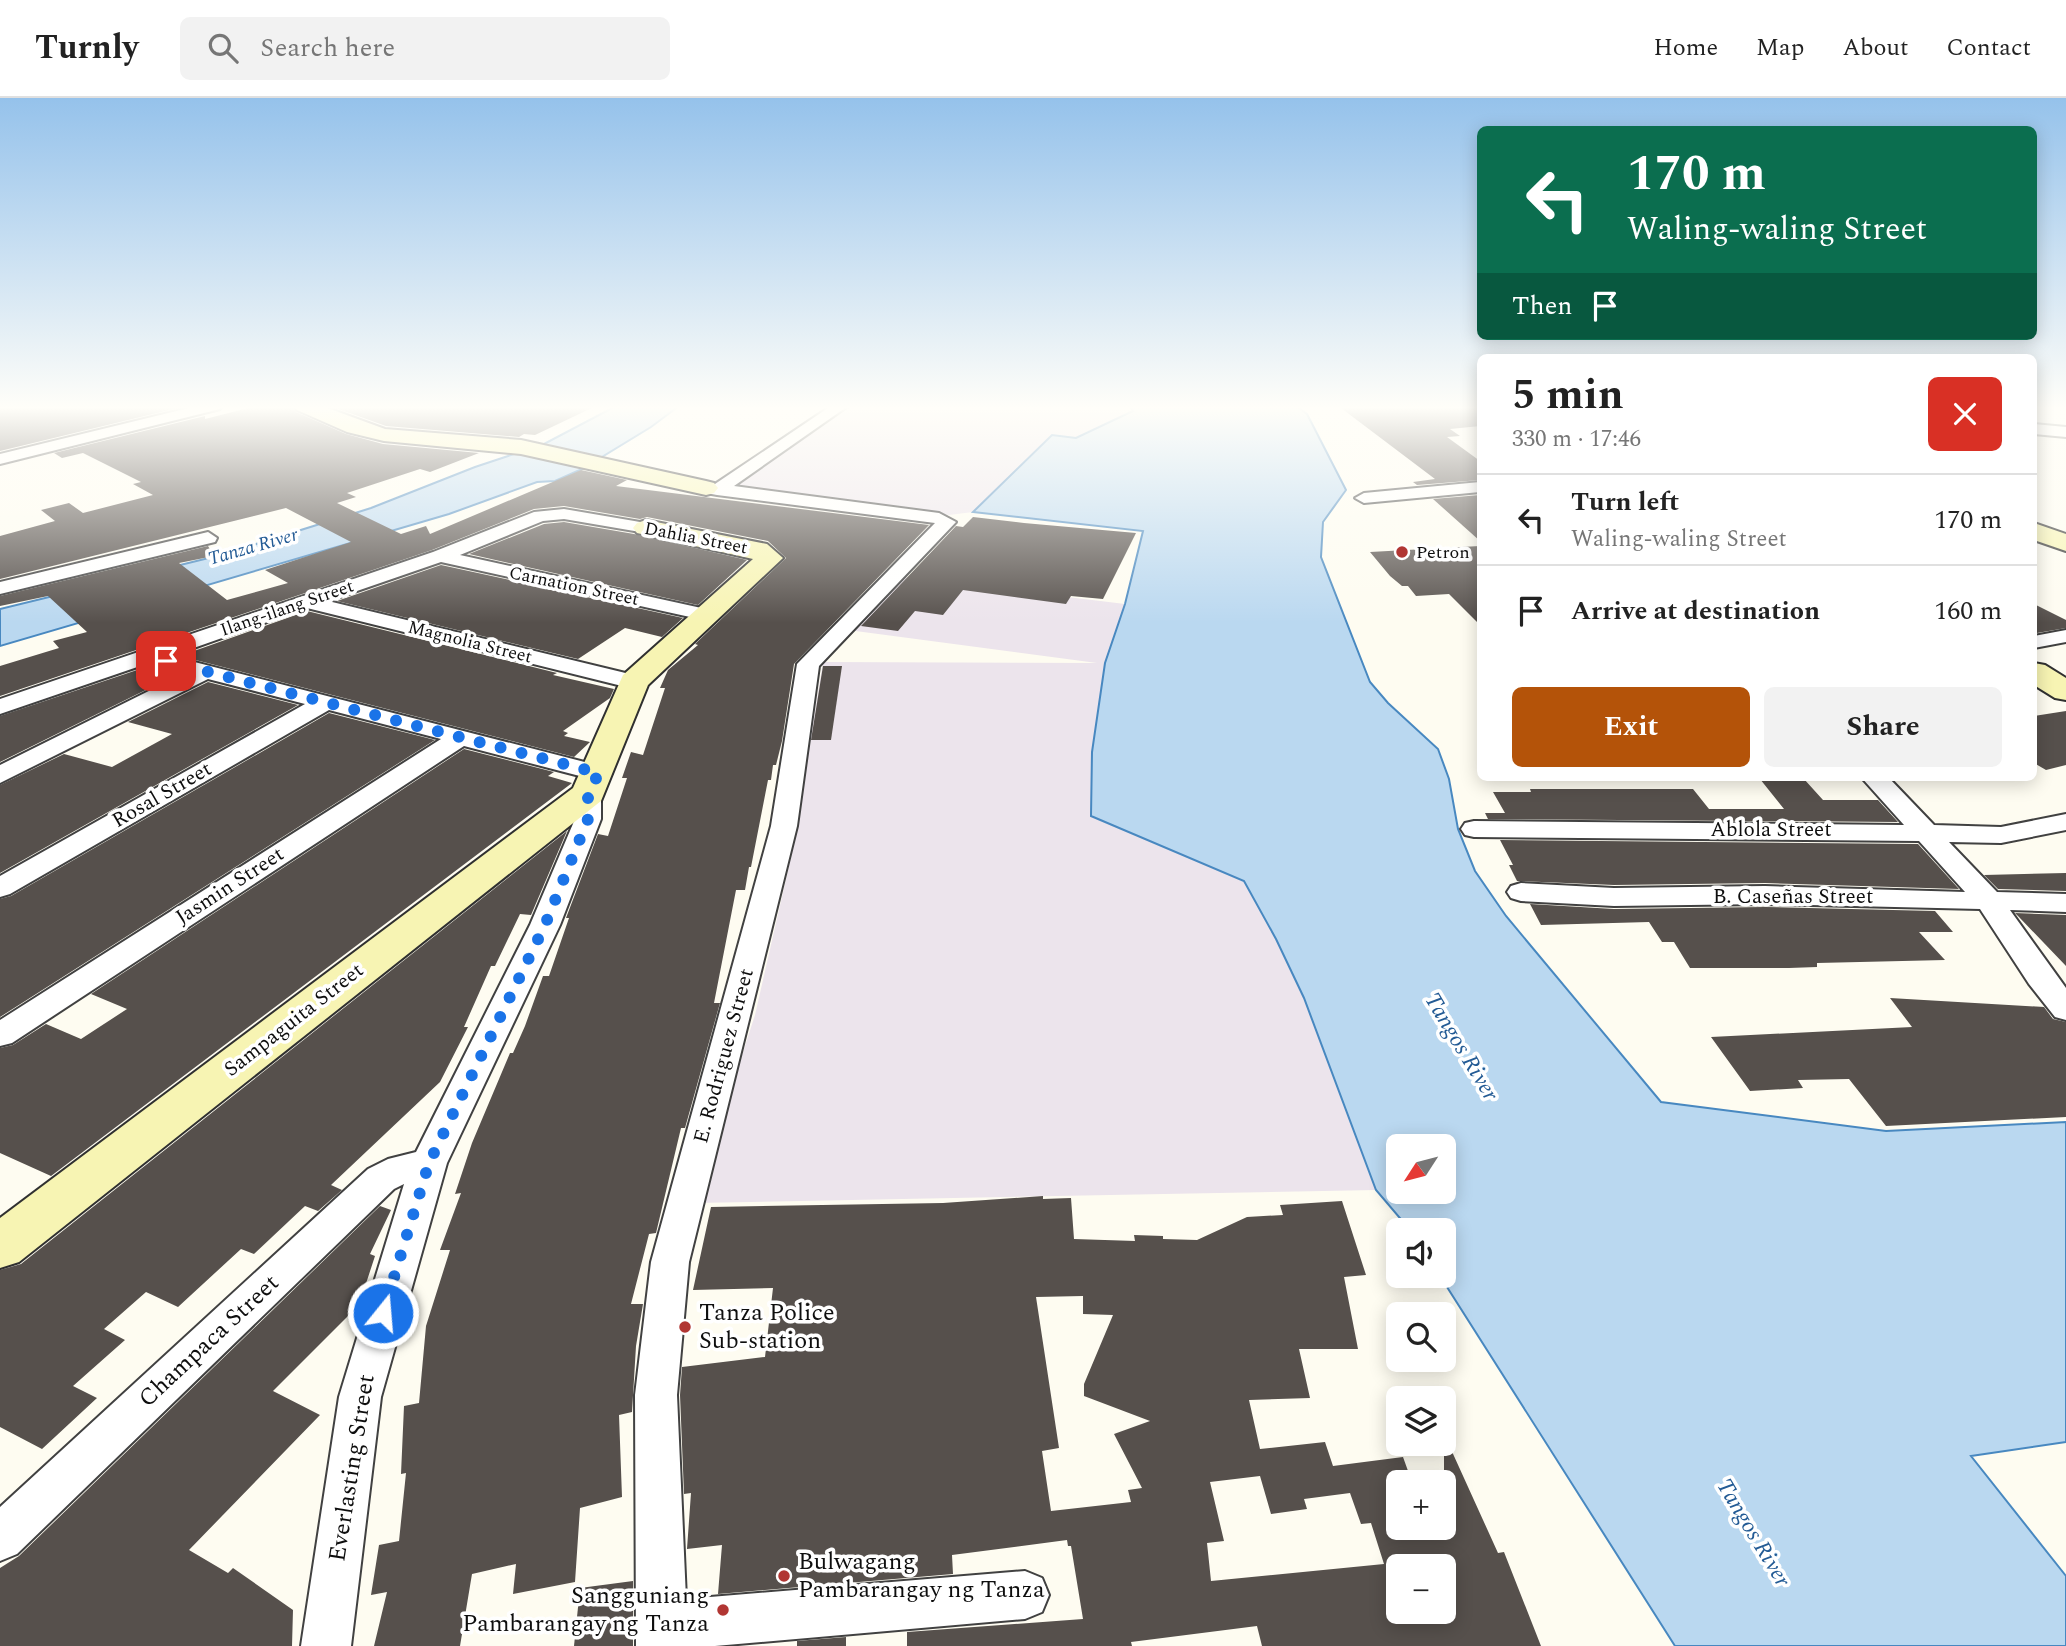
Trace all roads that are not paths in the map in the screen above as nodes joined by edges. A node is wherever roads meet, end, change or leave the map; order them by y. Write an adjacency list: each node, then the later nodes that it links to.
1 (663, 478): 4 (street)
2 (729, 478): 4 (street)
3 (1477, 487): 5 (street)
4 (712, 489): 7 (street); 42 (street, E. Rodriguez Street)
5 (1364, 498)
6 (532, 518): 7 (street, Dahlia Street); 11 (street, Ilang-ilang Street)
7 (646, 528): 12 (street, Dahlia Street)
8 (2037, 532): 10 (street)
9 (208, 538): 13 (street)
10 (2066, 542)
11 (440, 556): 14 (street, Ilang-ilang Street); 15 (street, Carnation Street)
12 (769, 562): 15 (street, Everlasting Street)
13 (0, 588)
14 (306, 602): 18 (street, Ilang-ilang Street); 21 (street, Magnolia Street)
15 (708, 615): 21 (street, Everlasting Street)
16 (2066, 636): 17 (street)
17 (2037, 641)
18 (147, 656): 19 (street); 24 (street, Ilang-ilang Street)
19 (204, 672): 23 (street); 26 (street)
20 (2037, 674): 22 (street)
21 (634, 682): 28 (street, Everlasting Street)
22 (2066, 691)
23 (324, 702): 25 (street); 32 (street, Rosal Street)
24 (0, 706)
25 (460, 737): 28 (street); 37 (street, Jasmin Street)
26 (0, 775)
27 (1878, 781): 31 (street)
28 (594, 783): 38 (street, Everlasting Street); 39 (street, Sampaguita Street)
29 (2066, 822): 31 (street, Ablola Street)
30 (1474, 829): 31 (street, Ablola Street)
31 (1924, 833): 34 (street)
32 (0, 888)
33 (1521, 892): 34 (street, B. Caseñas Street)
34 (1988, 900): 35 (street, B. Caseñas Street); 36 (street)
35 (2066, 903)
36 (2066, 1009)
37 (0, 1035)
38 (429, 1163): 40 (street, Champaca Street); 43 (street, Everlasting Street)
39 (0, 1247)
40 (0, 1538)
41 (1025, 1595): 42 (street)
42 (662, 1636)
43 (326, 1646)

